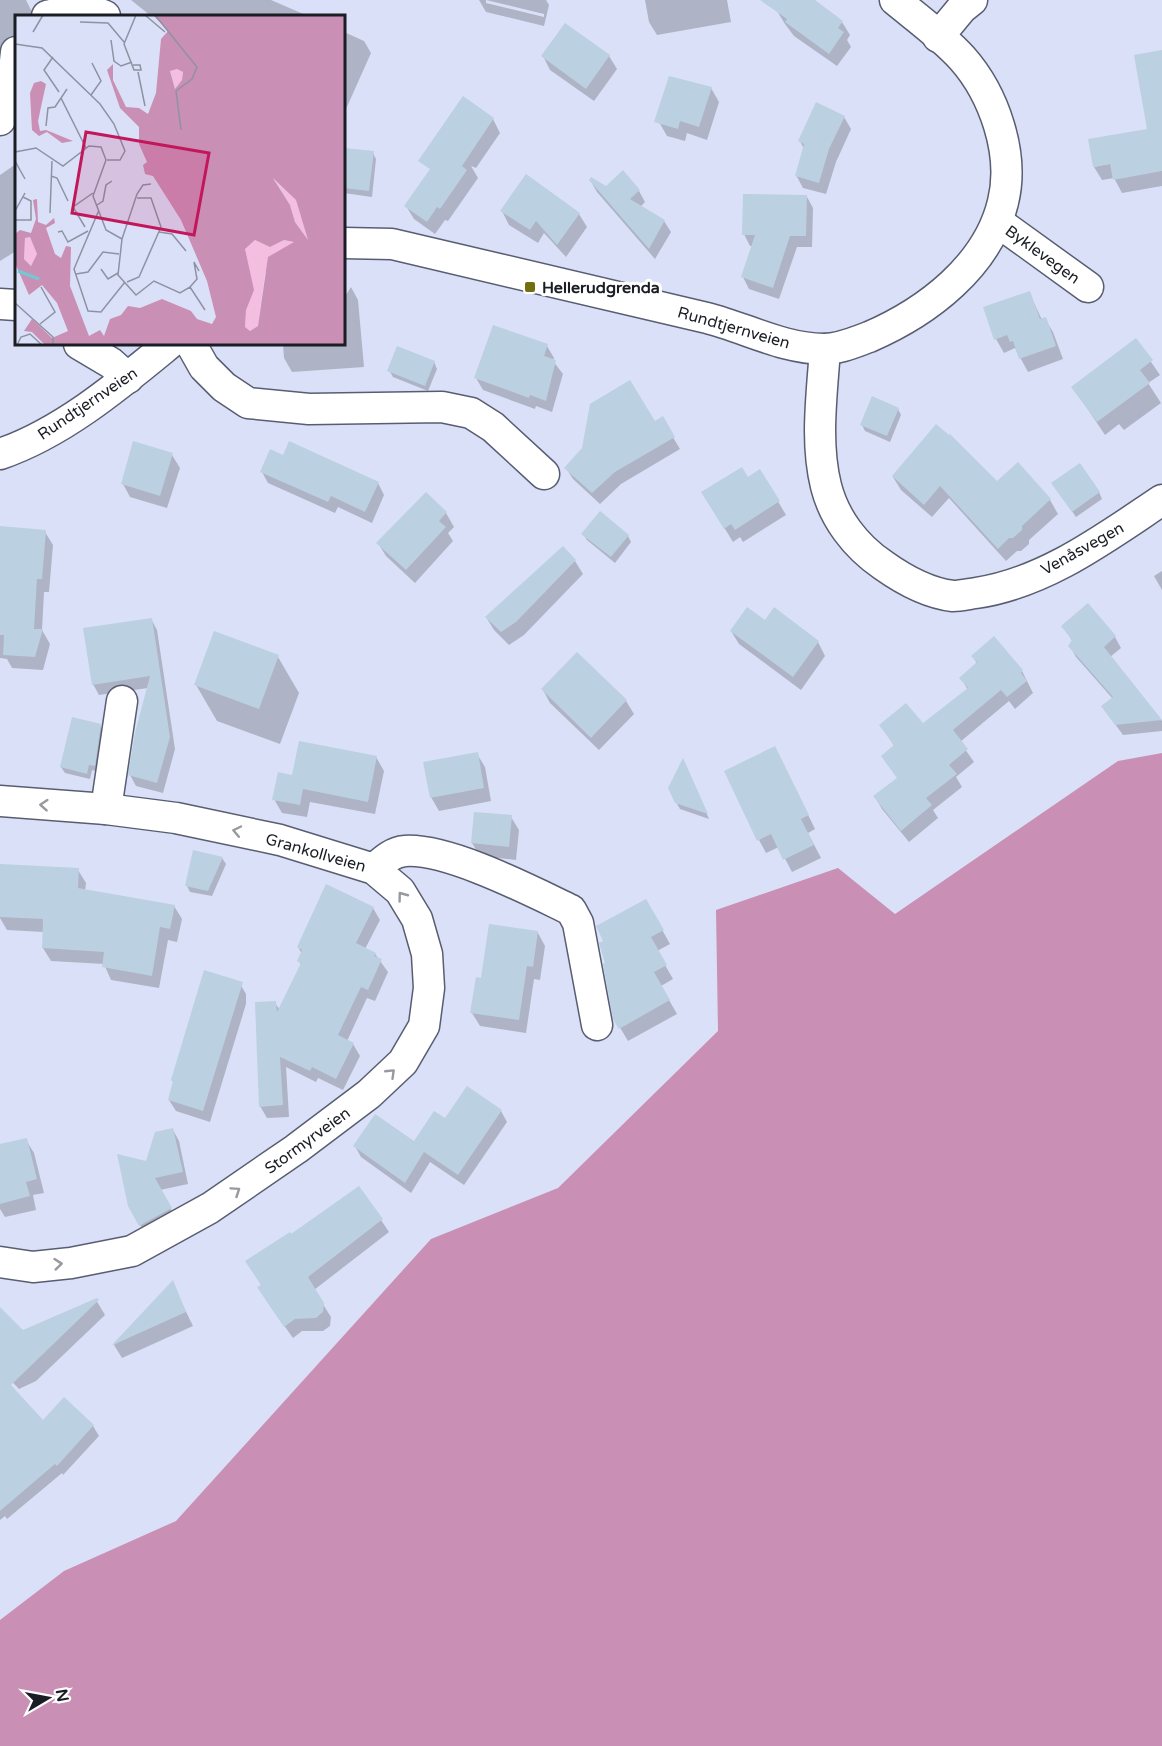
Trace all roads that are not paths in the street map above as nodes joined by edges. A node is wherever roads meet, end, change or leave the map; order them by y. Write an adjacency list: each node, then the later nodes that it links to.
1 (895, 0): 5 (street, Rundtjernveien)
2 (972, 0): 5 (street)
3 (51, 15): 4 (street)
4 (102, 15)
5 (938, 37): 8 (street, Rundtjernveien)
6 (15, 61): 7 (street)
7 (0, 120)
8 (998, 222): 10 (street, Byklevegen); 16 (street, Rundtjernveien)
9 (345, 243): 16 (street, Rundtjernveien)
10 (1088, 287)
11 (0, 304): 12 (street)
12 (15, 305)
13 (81, 345): 17 (street)
14 (168, 345): 17 (street, Rundtjernveien)
15 (192, 345): 19 (street)
16 (825, 349): 20 (street, Venåsvegen)
17 (128, 378): 18 (street, Rundtjernveien)
18 (0, 454)
19 (544, 474)
20 (1162, 500)
21 (122, 701): 23 (street)
22 (0, 801): 23 (street, Grankollveien, one-way to 22)
23 (106, 809): 24 (street, Grankollveien, one-way to 23)
24 (374, 869): 25 (street, Grankollveien); 26 (street, Stormyrveien, one-way to 24)
25 (597, 1025)
26 (0, 1262)

